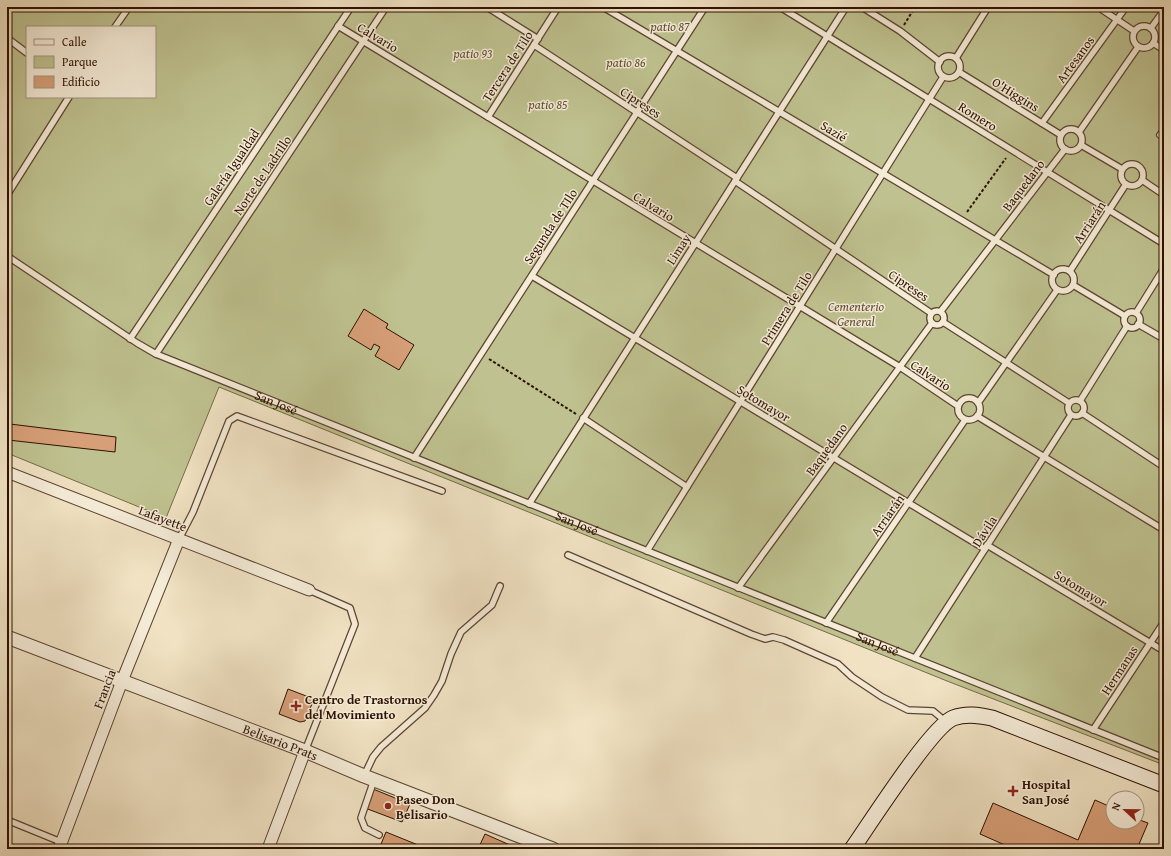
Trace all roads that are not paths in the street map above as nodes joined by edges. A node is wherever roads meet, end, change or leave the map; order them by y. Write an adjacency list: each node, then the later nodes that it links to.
1 (128, 7): 16 (lane)
2 (351, 7): 17 (lane, Galería Igualdad)
3 (386, 7): 23 (lane, Norte de Ladrillo)
4 (487, 7): 22 (lane)
5 (558, 7): 22 (lane, Tercera de Tilo)
6 (603, 7): 28 (lane, Sazié)
7 (705, 7): 28 (lane, Segunda de TIlo)
8 (780, 7): 20 (lane, Romero)
9 (846, 7): 20 (lane, Limay)
10 (862, 7): 31 (lane)
11 (988, 7): 30 (lane)
12 (1098, 7): 15 (lane)
13 (1126, 7): 15 (lane, Artesanos)
14 (1164, 10): 18 (lane)
15 (1117, 19): 19 (lane); 39 (lane, Artesanos)
16 (116, 26)
17 (338, 26): 23 (lane, Calvario); 76 (lane, Galería Igualdad)
18 (1151, 28): 19 (lane); 24 (lane)
19 (1134, 31): 26 (lane)
20 (828, 36): 35 (lane, Romero); 36 (lane, Limay)
21 (7, 38): 29 (lane)
22 (538, 39): 25 (lane, Tercera de Tilo)
23 (363, 41): 38 (lane, Calvario); 77 (lane, Norte de Ladrillo)
24 (1153, 43): 26 (lane); 27 (lane)
25 (534, 45): 37 (lane, Cipreses); 38 (lane, Tercera de Tilo)
26 (1138, 47): 40 (lane)
27 (1164, 50)
28 (677, 51): 36 (lane, Sazié); 37 (lane, Segunda de TIlo)
29 (26, 52)
30 (956, 58): 31 (lane); 32 (lane)
31 (940, 62): 33 (lane)
32 (959, 72): 33 (lane); 39 (lane, O'Higgins)
33 (943, 77): 35 (lane, Primera de Tilo)
34 (68, 98): 51 (lane)
35 (929, 99): 45 (lane, Primera de Tilo); 46 (lane, Romero)
36 (779, 111): 45 (lane, Sazié); 47 (lane, Limay)
37 (637, 113): 47 (lane, Cipreses); 49 (lane, Segunda de TIlo)
38 (488, 117): 49 (lane, Calvario)
39 (1042, 123): 41 (lane, O'Higgins)
40 (1079, 132): 41 (lane); 42 (lane)
41 (1061, 135): 43 (lane)
42 (1081, 145): 43 (lane); 44 (lane)
43 (1065, 149): 46 (lane, Baquedano)
44 (1122, 169): 48 (lane); 50 (lane)
45 (883, 173): 54 (lane, Sazié); 57 (lane, Primera de Tilo)
46 (1047, 173): 53 (lane, Romero); 54 (lane, Baquedano)
47 (736, 180): 55 (lane, Limay); 57 (lane, Cipreses)
48 (1142, 180): 50 (lane); 52 (lane)
49 (593, 181): 55 (lane, Calvario); 62 (lane, Segunda de TIlo)
50 (1126, 184): 53 (lane, Arriarán)
51 (7, 195)
52 (1164, 195)
53 (1109, 210): 56 (lane, Romero); 60 (lane, Arriarán)
54 (995, 241): 61 (lane, Sazié); 66 (lane, Baquedano)
55 (695, 243): 65 (lane, Calvario); 74 (lane, Limay)
56 (1164, 244)
57 (836, 249): 65 (lane, Primera de Tilo); 67 (lane, Cipreses)
58 (7, 256): 76 (lane, San José)
59 (1164, 268): 68 (lane)
60 (1070, 271): 61 (lane); 63 (lane)
61 (1054, 275): 64 (lane)
62 (532, 276): 74 (lane, Sotomayor); 91 (lane, Segunda de TIlo)
63 (1074, 285): 64 (lane); 69 (lane)
64 (1057, 290): 78 (lane)
65 (800, 307): 79 (lane, Calvario); 81 (lane, Primera de Tilo)
66 (941, 311): 67 (lane); 70 (lane)
67 (931, 313): 71 (lane)
68 (1136, 313): 69 (lane); 72 (lane)
69 (1125, 316): 73 (lane)
70 (943, 322): 71 (lane); 78 (lane)
71 (932, 323): 79 (lane, Baquedano)
72 (1138, 324): 73 (lane); 75 (lane)
73 (1127, 326): 80 (lane)
74 (634, 338): 81 (lane, Sotomayor); 88 (lane, Limay)
75 (1164, 338)
76 (130, 339): 77 (lane, San José)
77 (156, 354): 91 (lane, San José)
78 (1006, 363): 82 (lane); 83 (lane)
79 (900, 367): 84 (lane, Calvario); 92 (lane, Baquedano)
80 (1080, 401): 83 (lane); 85 (lane)
81 (741, 402): 92 (lane, Sotomayor); 95 (lane, Primera de Tilo)
82 (978, 403): 84 (lane); 87 (lane)
83 (1069, 403): 86 (lane)
84 (958, 406): 89 (lane)
85 (1082, 412): 86 (lane); 93 (lane)
86 (1072, 415): 90 (lane, Dávila)
87 (977, 416): 89 (lane); 90 (lane)
88 (583, 418): 95 (lane); 98 (lane, Limay)
89 (965, 420): 97 (lane, Arriarán)
90 (1044, 457): 99 (lane); 101 (lane, Dávila)
91 (414, 458): 98 (lane, San José)
92 (834, 458): 97 (lane, Sotomayor); 105 (lane, Baquedano)
93 (1164, 467)
94 (7, 472): 100 (street, Lafayette)
95 (687, 487): 102 (lane, Primera de Tilo)
96 (442, 490): 100 (lane)
97 (909, 503): 101 (lane, Sotomayor); 108 (lane, Arriarán)
98 (529, 504): 102 (lane, San José)
99 (1164, 530)
100 (179, 539): 106 (street, Lafayette); 113 (street, Francia)
101 (986, 547): 110 (lane, Sotomayor); 112 (lane, Dávila)
102 (648, 551): 105 (lane, San José)
103 (568, 555): 114 (lane)
104 (500, 586): 118 (lane)
105 (738, 588): 108 (lane, San José)
106 (308, 590): 116 (lane)
107 (1164, 622): 110 (lane, Hermanas)
108 (826, 623): 112 (lane, San José)
109 (7, 637): 113 (street, Belisario Prats)
110 (1150, 643): 111 (lane, Sotomayor); 115 (lane, Hermanas)
111 (1164, 651)
112 (915, 658): 115 (lane, San José)
113 (122, 681): 116 (street, Belisario Prats); 122 (street, Francia)
114 (946, 722): 119 (main road); 125 (main road)
115 (1093, 730): 117 (lane, San José)
116 (305, 751): 118 (street, Belisario Prats); 123 (street)
117 (1164, 758)
118 (369, 778): 121 (lane); 124 (street, Belisario Prats)
119 (1164, 784)
120 (7, 820): 122 (lane)
121 (379, 835)
122 (60, 846)
123 (268, 849)
124 (553, 849)
125 (852, 849)

